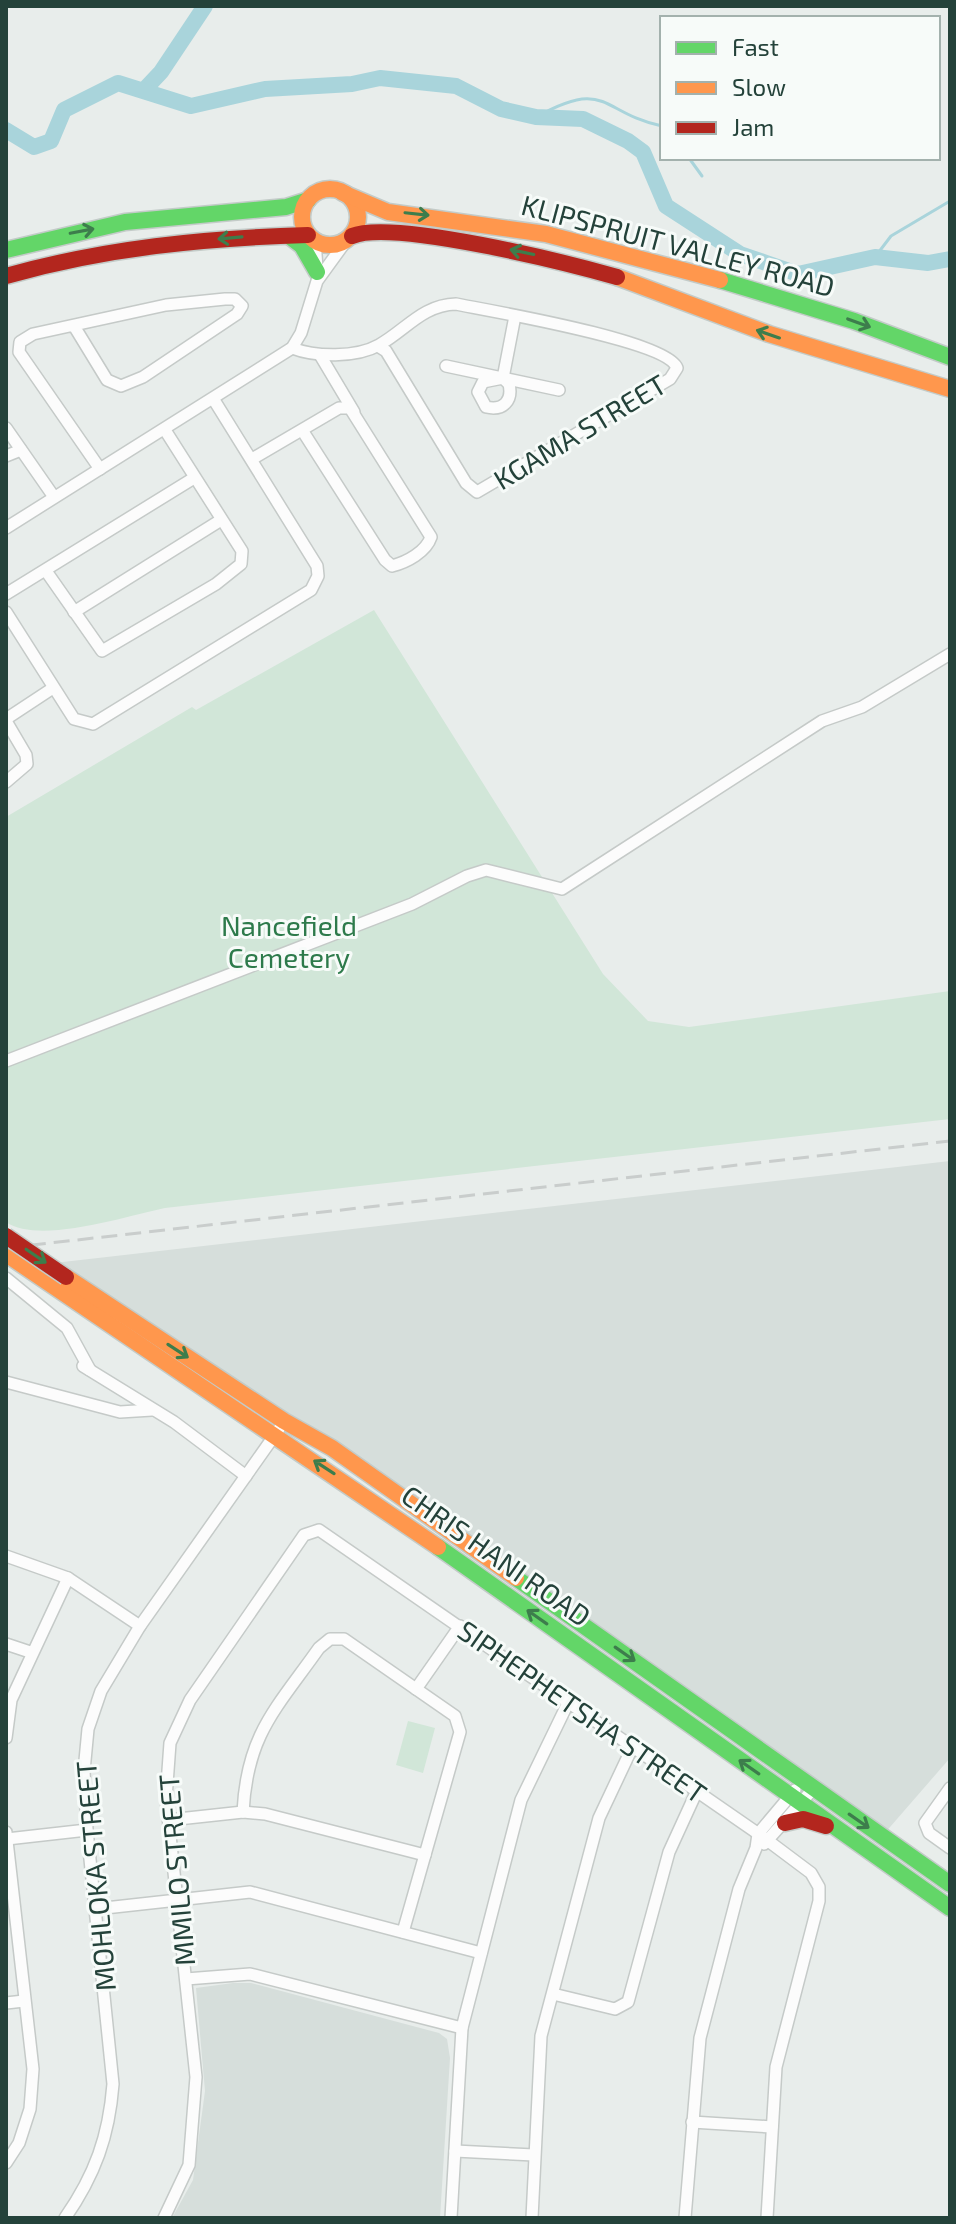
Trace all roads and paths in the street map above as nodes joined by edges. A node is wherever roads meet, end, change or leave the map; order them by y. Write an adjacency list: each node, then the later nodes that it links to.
1 (343, 193): 2 (main road); 5 (main road); 14 (main road, KLIPSPRUIT VALLEY ROAD, one-way to 14)
2 (308, 200): 4 (main road); 6 (main road, one-way to 2)
3 (289, 236): 4 (main road); 7 (main road, one-way to 7); 8 (main road)
4 (312, 238): 5 (main road); 8 (street)
5 (349, 238): 8 (street); 17 (main road, KLIPSPRUIT VALLEY ROAD, one-way to 5)
6 (6, 250)
7 (6, 276)
8 (317, 276): 12 (street)
9 (515, 316): 11 (street, KGAMA STREET); 11 (street, KGAMA STREET); 16 (street)
10 (74, 326): 10 (street); 27 (street)
11 (378, 346): 13 (street, KGAMA STREET)
12 (292, 348): 13 (street, KGAMA STREET); 19 (street)
13 (320, 355): 20 (street)
14 (950, 357)
15 (446, 366): 16 (street)
16 (503, 378): 18 (street)
17 (950, 389)
18 (559, 390)
19 (214, 400): 22 (street); 26 (street)
20 (354, 412): 23 (street); 23 (street)
21 (6, 428): 24 (street)
22 (165, 430): 27 (street); 28 (street)
23 (302, 430): 26 (street)
24 (21, 450): 25 (street); 29 (street)
25 (6, 456)
26 (252, 459): 37 (street)
27 (100, 469): 29 (street)
28 (194, 478): 30 (street); 32 (street)
29 (54, 497): 31 (street)
30 (221, 520): 35 (street); 35 (street)
31 (6, 528)
32 (46, 571): 33 (street); 35 (street)
33 (6, 594)
34 (6, 612): 37 (street)
35 (74, 612)
36 (950, 654): 40 (street)
37 (53, 688): 38 (street)
38 (6, 720): 39 (street)
39 (6, 782)
40 (6, 1061)
41 (6, 1236): 44 (main road, CHRIS HANI ROAD, one-way to 44, bridge)
42 (6, 1254): 44 (main road, CHRIS HANI ROAD)
43 (6, 1278): 46 (street)
44 (62, 1283): 47 (main road, CHRIS HANI ROAD, one-way to 47); 48 (main road, CHRIS HANI ROAD)
45 (6, 1382): 46 (street)
46 (152, 1410): 49 (street)
47 (284, 1421): 48 (street, MOHLOKA STREET); 61 (main road, CHRIS HANI ROAD, one-way to 61)
48 (275, 1436): 49 (street, MOHLOKA STREET); 64 (main road, CHRIS HANI ROAD, one-way to 48)
49 (246, 1476): 53 (street, MOHLOKA STREET)
50 (329, 1534): 54 (street, SIPHEPHETSHA STREET); 66 (street, MMILO STREET)
51 (6, 1556): 52 (street)
52 (68, 1578): 53 (street); 56 (street)
53 (140, 1626): 68 (street, MOHLOKA STREET)
54 (460, 1626): 57 (street); 58 (street, SIPHEPHETSHA STREET)
55 (6, 1644): 56 (street)
56 (30, 1652): 59 (street)
57 (416, 1689): 65 (street); 74 (street)
58 (568, 1703): 60 (street, SIPHEPHETSHA STREET); 80 (street)
59 (6, 1738)
60 (632, 1748): 63 (street, SIPHEPHETSHA STREET); 82 (street)
61 (807, 1785): 64 (street); 75 (main road, CHRIS HANI ROAD, one-way to 75)
62 (950, 1788): 73 (street)
63 (696, 1793): 71 (street, SIPHEPHETSHA STREET); 82 (street)
64 (797, 1800): 67 (street); 69 (main road, CHRIS HANI ROAD); 71 (street)
65 (243, 1812): 66 (street); 74 (street)
66 (169, 1820): 76 (street, MMILO STREET)
67 (785, 1823): 69 (main road); 71 (street)
68 (87, 1830): 72 (street); 78 (street, MOHLOKA STREET)
69 (839, 1830): 77 (main road, CHRIS HANI ROAD)
70 (6, 1832): 72 (street)
71 (763, 1838): 86 (street); 87 (street, SIPHEPHETSHA STREET)
72 (7, 1839): 83 (street)
73 (950, 1848)
74 (425, 1855): 79 (street)
75 (950, 1884)
76 (177, 1899): 78 (street); 79 (street); 81 (street, MMILO STREET)
77 (950, 1908)
78 (96, 1909): 91 (street, MOHLOKA STREET)
79 (403, 1932): 80 (street)
80 (481, 1953): 85 (street)
81 (186, 1979): 85 (street); 92 (street, MMILO STREET)
82 (553, 1994): 89 (street)
83 (24, 2001): 84 (street); 90 (street)
84 (6, 2003)
85 (462, 2028): 88 (street)
86 (692, 2122): 87 (street); 95 (street)
87 (772, 2127): 96 (street)
88 (455, 2151): 89 (street); 93 (street)
89 (534, 2155): 94 (street)
90 (6, 2163)
91 (65, 2218)
92 (164, 2218)
93 (451, 2218)
94 (532, 2218)
95 (685, 2218)
96 (767, 2218)

